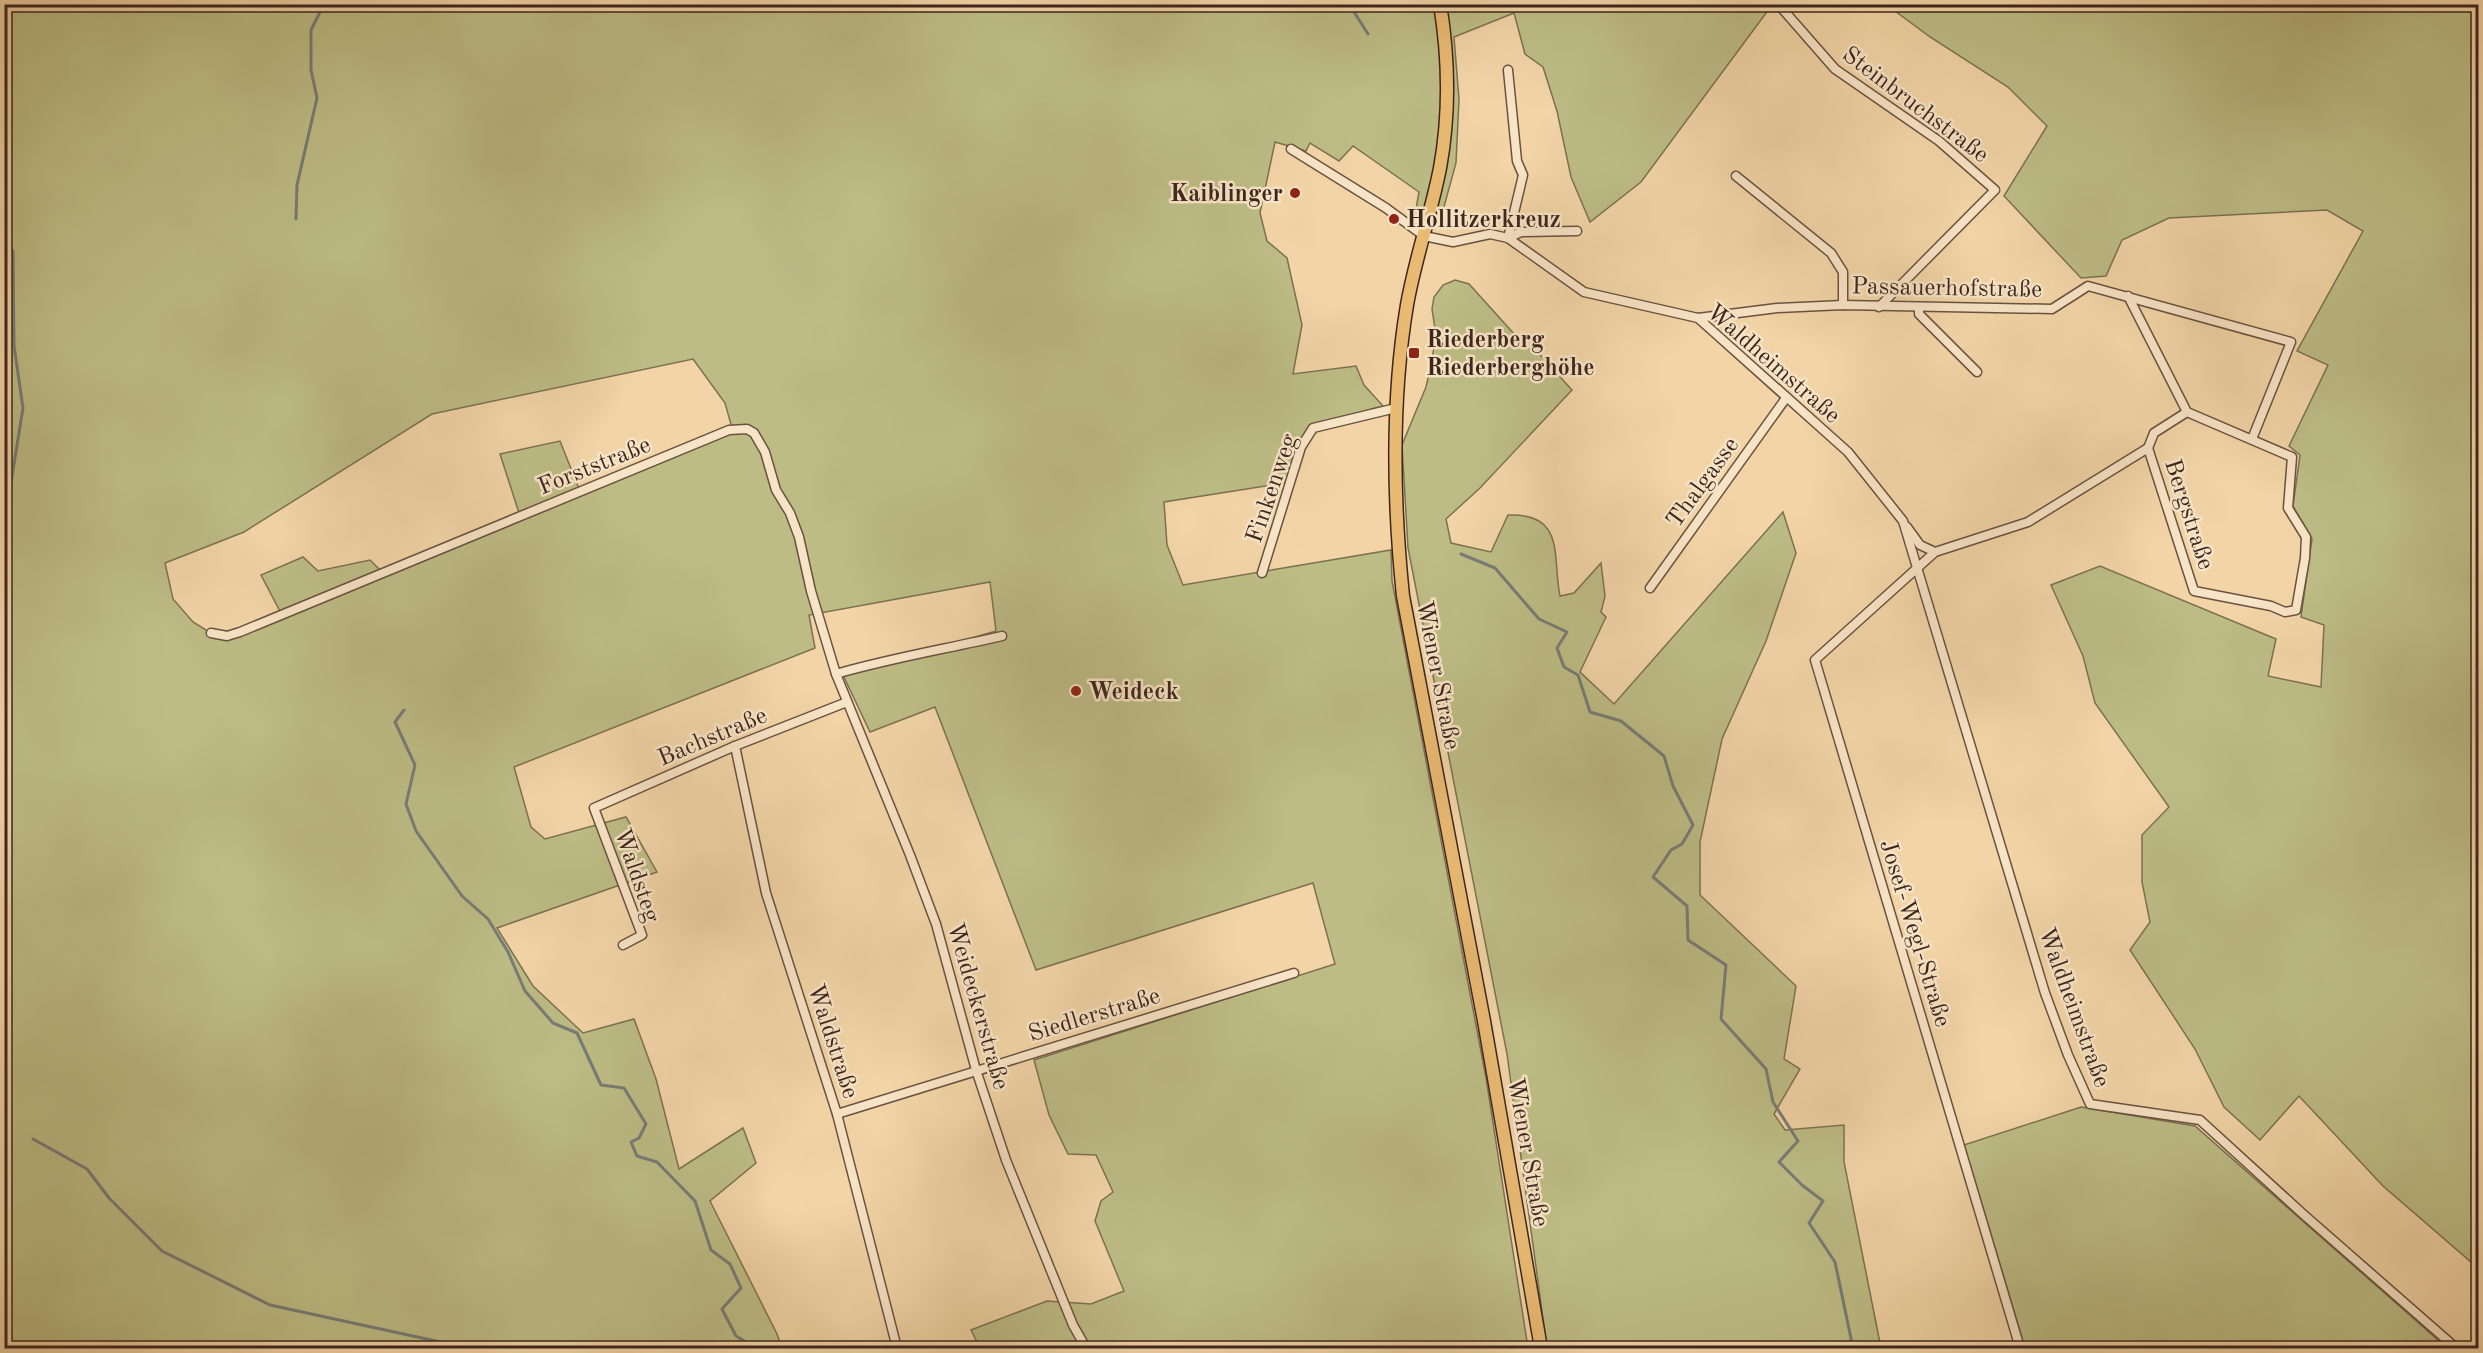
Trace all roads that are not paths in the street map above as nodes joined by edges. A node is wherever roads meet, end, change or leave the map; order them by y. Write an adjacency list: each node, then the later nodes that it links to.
1 (1440, 4): 7 (main road, Wiener Straße)
2 (1778, 4): 11 (street, Steinbruchstraße)
3 (1508, 70): 8 (street)
4 (1292, 149): 7 (street)
5 (1736, 177): 10 (street)
6 (1577, 231): 8 (street)
7 (1424, 236): 8 (street); 16 (main road, Wiener Straße)
8 (1508, 238): 13 (street, Waldheimstraße)
9 (2128, 296): 12 (street, Passauerhofstraße); 17 (street); 18 (street, Passauerhofstraße)
10 (1843, 305): 11 (street, Passauerhofstraße); 13 (street, Passauerhofstraße)
11 (1879, 307): 12 (street, Passauerhofstraße)
12 (1919, 308): 14 (street)
13 (1698, 318): 15 (street, Waldheimstraße)
14 (1977, 372)
15 (1786, 398): 20 (street, Waldheimstraße); 24 (street, Thalgasse)
16 (1396, 408): 23 (street, Finkenweg); 37 (main road, Wiener Straße)
17 (2187, 412): 18 (street); 19 (street)
18 (2252, 439): 19 (street, Bergstraße)
19 (2148, 448): 21 (street, Bergstraße)
20 (1903, 521): 21 (street, Waldheimstraße); 22 (street, Waldheimstraße)
21 (1935, 552): 22 (street, Bergstraße)
22 (1917, 568): 38 (street, Josef-Wegl-Straße); 39 (street, Waldheimstraße)
23 (1262, 573)
24 (1650, 588)
25 (211, 633): 27 (street, Forststraße)
26 (1002, 636): 27 (street)
27 (836, 674): 28 (street, Weideckerstraße)
28 (847, 702): 29 (street, Bachstraße); 33 (street, Weideckerstraße)
29 (735, 746): 30 (street, Bachstraße); 34 (street, Waldstraße)
30 (594, 808): 31 (street, Waldsteg)
31 (622, 945)
32 (1294, 973): 33 (street, Siedlerstraße)
33 (976, 1070): 34 (street, Siedlerstraße); 36 (street, Weideckerstraße)
34 (837, 1114): 35 (street, Waldstraße)
35 (897, 1348)
36 (1086, 1348)
37 (1541, 1348)
38 (2020, 1348)
39 (2457, 1348)

